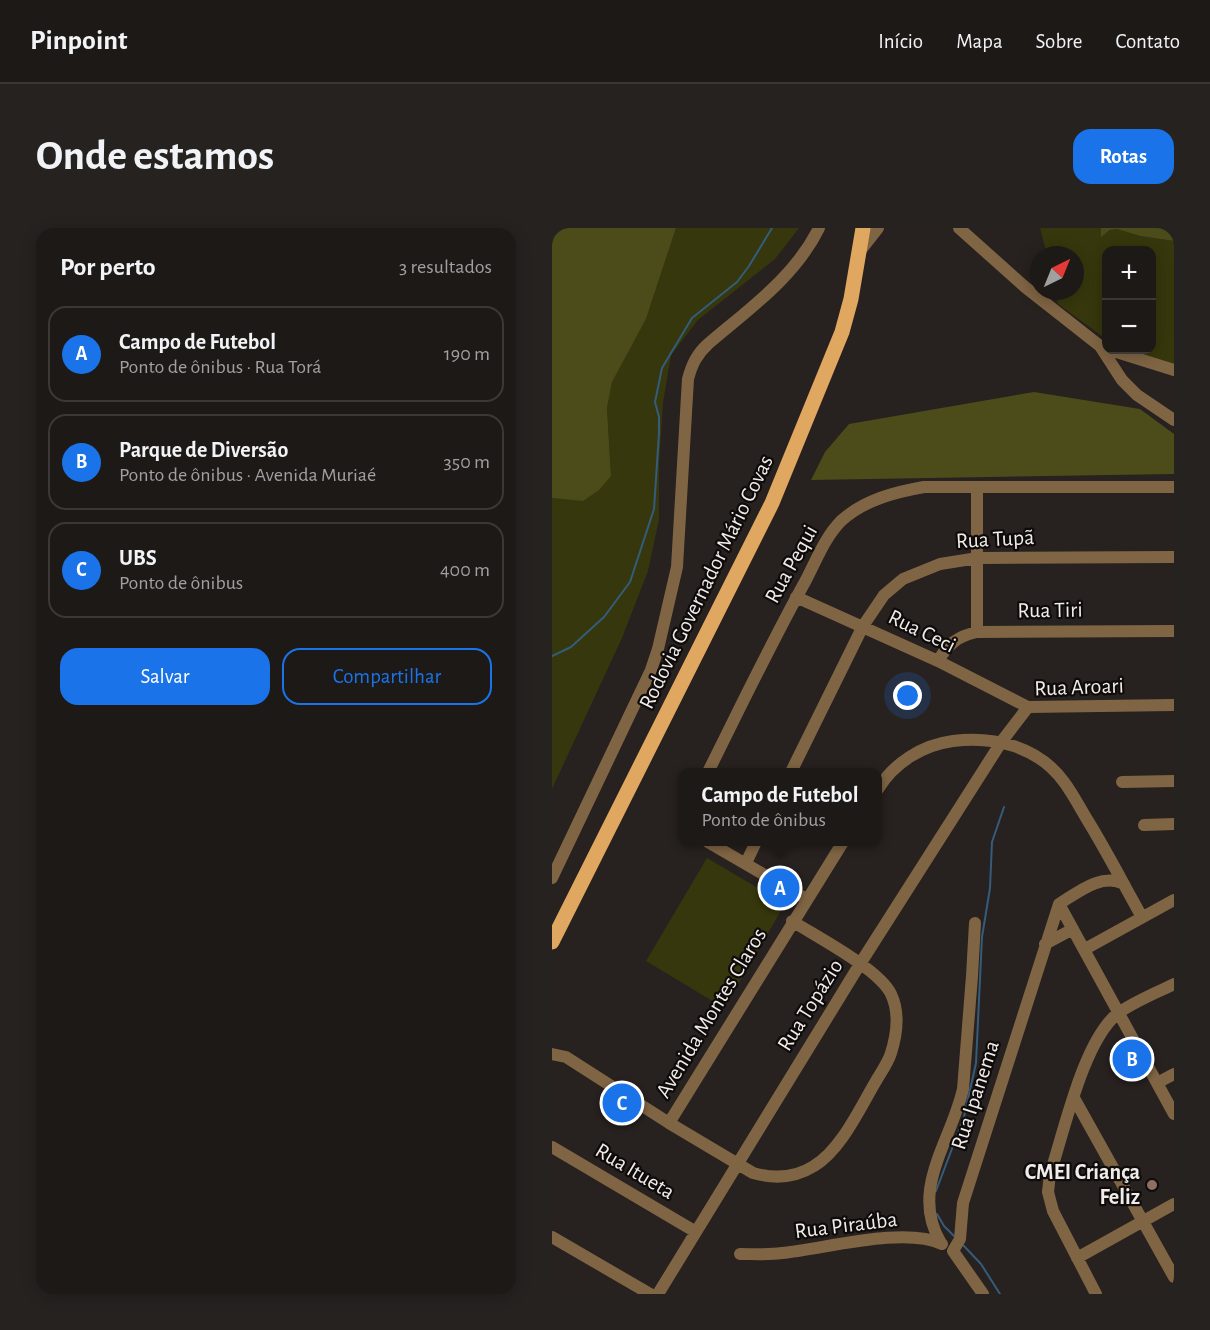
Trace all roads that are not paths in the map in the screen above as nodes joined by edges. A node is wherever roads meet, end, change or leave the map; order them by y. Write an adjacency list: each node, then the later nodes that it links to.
1 (819, 228): 35 (street)
2 (863, 228): 5 (main road, Rodovia Governador Mário Covas)
3 (878, 228): 5 (street)
4 (959, 228): 6 (street)
5 (860, 251): 45 (main road, Rodovia Governador Mário Covas)
6 (1102, 345)
7 (1109, 354): 10 (street)
8 (1125, 354): 9 (street)
9 (1174, 370)
10 (1174, 420)
11 (977, 487): 12 (street, Rua Pequi); 14 (street); 15 (street, Rua Pequi)
12 (1174, 487)
13 (1174, 557): 14 (street, Rua Tupã)
14 (978, 558): 16 (street, Rua Tupã); 18 (street)
15 (796, 597): 16 (street, Rua Ceci); 23 (street, Rua Pequi)
16 (863, 626): 19 (street, Rua Ceci); 24 (street, Rua Tupã)
17 (1174, 631): 18 (street, Rua Tiri)
18 (977, 632): 19 (street, Rua Tiri)
19 (938, 661): 21 (street, Rua Ceci)
20 (1174, 705): 21 (street, Rua Aroari)
21 (1028, 707): 22 (street, Rua Aroari)
22 (1002, 741): 27 (street); 33 (street); 48 (street, Rua Topázio)
23 (710, 768)
24 (793, 768)
25 (1174, 781): 26 (street)
26 (1122, 782)
27 (882, 784)
28 (1174, 824): 29 (street)
29 (1144, 825)
30 (716, 846): 34 (street)
31 (754, 846): 34 (street)
32 (840, 846): 38 (street, Avenida Montes Claros)
33 (1104, 848): 36 (street); 37 (street)
34 (746, 862): 38 (street)
35 (552, 878)
36 (1094, 884): 37 (street); 40 (street)
37 (1124, 884): 41 (street)
38 (806, 899): 42 (street, Avenida Montes Claros)
39 (1174, 900): 41 (street)
40 (1059, 904): 44 (street); 46 (street, Rua Ipanema)
41 (1142, 917): 47 (street)
42 (792, 921): 48 (street); 56 (street, Avenida Montes Claros)
43 (975, 923): 63 (street)
44 (1073, 929): 46 (street); 47 (street)
45 (552, 942)
46 (1045, 944): 64 (street, Rua Ipanema)
47 (1084, 949): 50 (street)
48 (860, 964): 58 (street, Rua Topázio); 58 (street)
49 (1174, 984): 50 (street)
50 (1119, 1013): 53 (street); 54 (street)
51 (552, 1054): 56 (street, Avenida Montes Claros)
52 (1174, 1074): 53 (street)
53 (1157, 1083): 55 (street)
54 (1074, 1098): 60 (street); 66 (street)
55 (1174, 1114)
56 (669, 1122): 58 (street)
57 (552, 1147): 61 (street, Rua Itueta)
58 (736, 1164): 61 (street, Rua Topázio)
59 (1174, 1204): 60 (street)
60 (1143, 1221): 66 (street); 67 (street)
61 (696, 1232): 69 (street, Rua Topázio)
62 (552, 1237): 68 (street)
63 (941, 1243): 64 (street, Rua Piraúba); 65 (street, Rua Piraúba)
64 (953, 1251): 70 (street)
65 (740, 1254)
66 (1077, 1258): 71 (street)
67 (1174, 1277)
68 (650, 1294)
69 (658, 1294)
70 (983, 1294)
71 (1096, 1294)

